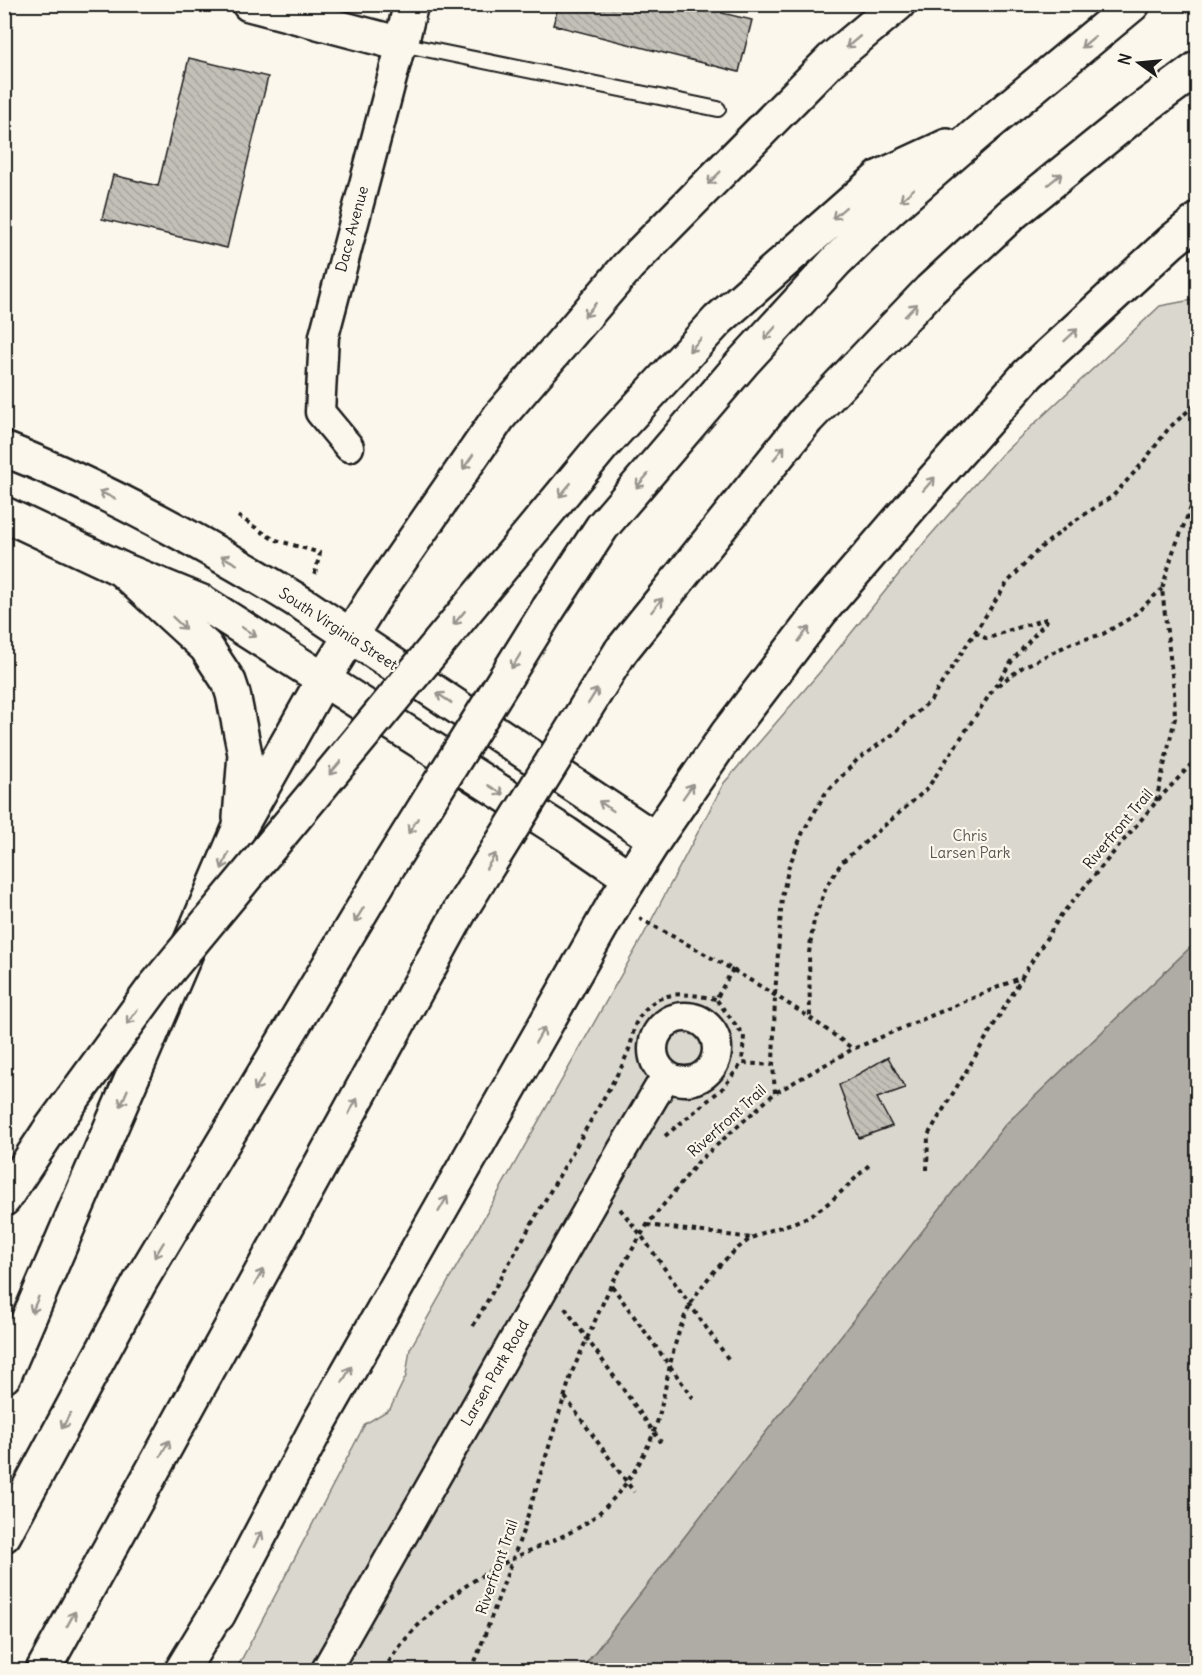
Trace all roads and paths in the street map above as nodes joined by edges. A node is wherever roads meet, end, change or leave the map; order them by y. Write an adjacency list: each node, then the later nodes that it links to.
1 (249, 4): 5 (main road)
2 (411, 4): 5 (main road, Dace Avenue)
3 (898, 4): 18 (main road, one-way to 18)
4 (1133, 4): 8 (main road, one-way to 8)
5 (401, 44): 7 (lane); 11 (street, Dace Avenue)
6 (1197, 68): 59 (main road, one-way to 6, bridge)
7 (718, 109)
8 (979, 132): 37 (main road, one-way to 37, bridge); 56 (main road, one-way to 56, bridge)
9 (1197, 220): 24 (main road, one-way to 9)
10 (1197, 402): 17 (path)
11 (349, 447)
12 (4, 449): 18 (main road, South Virginia Street, one-way to 12)
13 (1197, 490): 16 (path)
14 (4, 514): 15 (main road)
15 (121, 569): 19 (main road, one-way to 19); 23 (main road, one-way to 23)
16 (1162, 589): 20 (path); 22 (path)
17 (975, 632): 20 (path); 31 (path)
18 (350, 636): 19 (main road); 24 (main road, South Virginia Street, one-way to 18)
19 (323, 680): 23 (main road); 25 (main road, one-way to 25)
20 (995, 688): 29 (path)
21 (1197, 757): 22 (path, Riverfront Trail)
22 (1156, 802): 27 (path, Riverfront Trail)
23 (239, 829): 49 (main road, one-way to 49)
24 (655, 839): 25 (main road)
25 (630, 878): 58 (main road, one-way to 25)
26 (733, 969): 28 (path)
27 (1022, 977): 33 (path, Riverfront Trail); 36 (path)
28 (716, 999): 30 (path); 45 (path)
29 (810, 1016)
30 (742, 1063): 31 (path); 34 (path)
31 (773, 1065): 33 (path)
32 (666, 1076): 62 (street, Larsen Park Road)
33 (775, 1093): 39 (path, Riverfront Trail)
34 (663, 1138)
35 (869, 1165): 41 (path)
36 (927, 1170)
37 (4, 1199)
38 (616, 1204): 40 (path)
39 (647, 1225): 40 (path, Riverfront Trail); 41 (path)
40 (641, 1235): 42 (path, Riverfront Trail); 44 (path)
41 (752, 1238): 44 (path)
42 (611, 1285): 46 (path, Riverfront Trail); 48 (path)
43 (559, 1300): 46 (path)
44 (690, 1306): 47 (path); 48 (path)
45 (473, 1326)
46 (587, 1338): 50 (path, Riverfront Trail); 52 (path)
47 (729, 1360)
48 (669, 1366): 51 (path); 52 (path)
49 (4, 1376)
50 (564, 1397): 54 (path); 57 (path, Riverfront Trail)
51 (693, 1398)
52 (653, 1430): 53 (path); 54 (path)
53 (661, 1442)
54 (627, 1482): 55 (path); 57 (path)
55 (634, 1492)
56 (4, 1535)
57 (512, 1559): 63 (path); 64 (path, Riverfront Trail)
58 (230, 1591): 60 (main road); 61 (main road)
59 (43, 1671)
60 (182, 1671)
61 (190, 1671)
62 (326, 1671)
63 (384, 1671)
64 (472, 1671)

